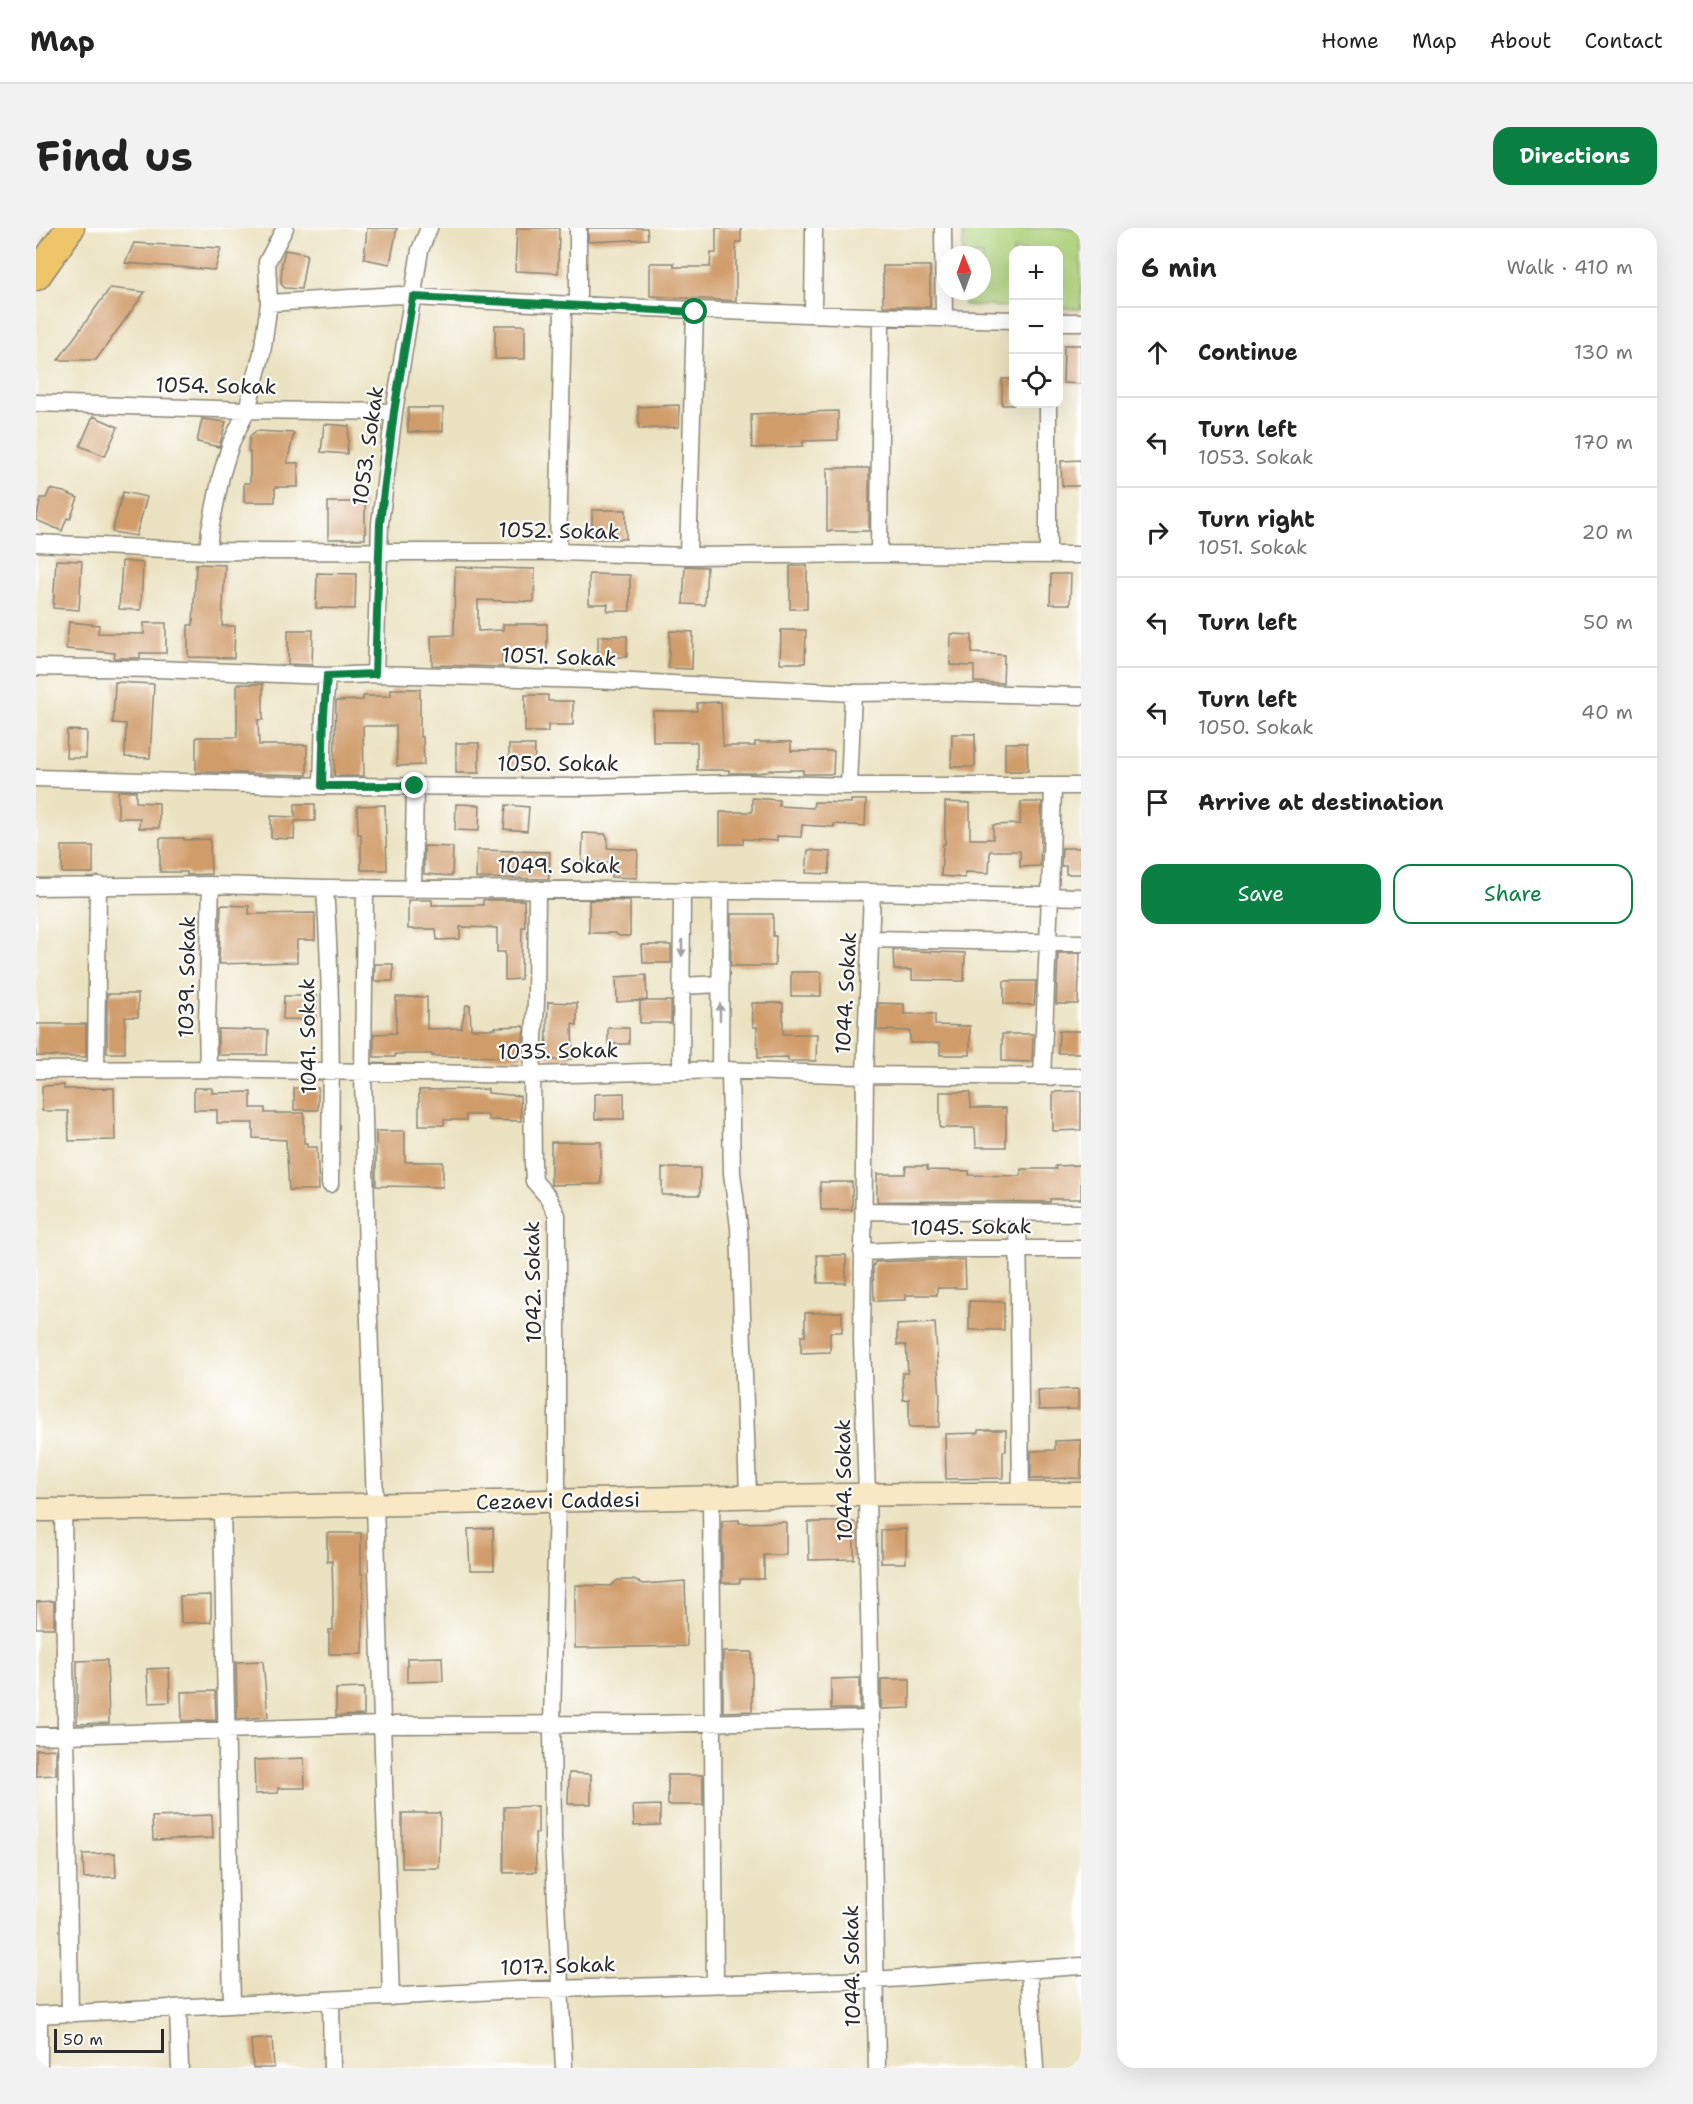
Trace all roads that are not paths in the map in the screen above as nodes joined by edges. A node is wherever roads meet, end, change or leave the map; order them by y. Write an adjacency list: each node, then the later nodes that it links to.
1 (70, 228): 7 (highway)
2 (285, 228): 9 (street)
3 (429, 228): 8 (street, 1053. Sokak)
4 (578, 228): 10 (street)
5 (814, 228): 12 (street)
6 (944, 228): 14 (street)
7 (36, 276)
8 (413, 297): 9 (street); 10 (street); 21 (street, 1053. Sokak)
9 (268, 303): 20 (street)
10 (571, 305): 11 (street); 25 (street)
11 (695, 312): 12 (street); 29 (street)
12 (813, 313): 13 (street)
13 (881, 317): 14 (street); 26 (street)
14 (944, 318): 15 (street)
15 (1009, 320)
16 (1063, 322): 17 (street)
17 (1081, 322)
18 (36, 403): 20 (street, 1054. Sokak)
19 (1048, 408): 27 (street)
20 (247, 410): 21 (street, 1054. Sokak); 23 (street)
21 (394, 412): 24 (street, 1053. Sokak)
22 (36, 543): 23 (street, 1052. Sokak)
23 (208, 551): 24 (street, 1052. Sokak)
24 (379, 552): 25 (street, 1052. Sokak); 31 (street, 1053. Sokak)
25 (558, 552): 29 (street, 1052. Sokak)
26 (879, 554): 27 (street, 1052. Sokak); 29 (street, 1052. Sokak)
27 (1048, 554): 28 (street, 1052. Sokak)
28 (1081, 555)
29 (688, 556)
30 (36, 666): 32 (street, 1051. Sokak)
31 (375, 674): 32 (street, 1051. Sokak); 33 (street, 1051. Sokak)
32 (327, 676): 36 (street)
33 (853, 693): 34 (street, 1051. Sokak); 38 (street)
34 (1081, 696)
35 (36, 777): 36 (street, 1050. Sokak)
36 (322, 786): 37 (street, 1050. Sokak)
37 (415, 786): 38 (street, 1050. Sokak); 46 (street)
38 (849, 786): 39 (street, 1050. Sokak)
39 (1053, 786): 40 (street, 1050. Sokak); 51 (street)
40 (1081, 786)
41 (98, 885): 42 (street, 1049. Sokak); 43 (street, 1049. Sokak); 58 (street)
42 (211, 885): 45 (street, 1049. Sokak); 59 (street, 1039. Sokak)
43 (36, 887)
44 (365, 887): 45 (street, 1049. Sokak); 46 (street, 1049. Sokak); 64 (street)
45 (326, 888): 63 (street, 1041. Sokak)
46 (413, 888): 47 (street, 1049. Sokak)
47 (537, 889): 48 (street, 1049. Sokak); 65 (street, 1042. Sokak)
48 (682, 890): 49 (street, 1049. Sokak); 57 (street, one-way to 57)
49 (721, 891): 50 (street, 1049. Sokak); 56 (street)
50 (872, 892): 51 (street, 1049. Sokak); 53 (street, 1044. Sokak)
51 (1050, 896): 52 (street, 1049. Sokak); 54 (street)
52 (1081, 897)
53 (871, 939): 54 (street); 66 (street, 1044. Sokak)
54 (1047, 942): 55 (street); 67 (street)
55 (1081, 943)
56 (720, 984): 57 (street); 62 (street, one-way to 56)
57 (682, 986): 61 (street)
58 (96, 1069): 59 (street, 1035. Sokak); 60 (street, 1035. Sokak)
59 (208, 1069): 63 (street, 1035. Sokak)
60 (36, 1070)
61 (681, 1070): 62 (street, 1035. Sokak); 65 (street, 1035. Sokak)
62 (725, 1070): 66 (street, 1035. Sokak); 79 (street)
63 (331, 1072): 64 (street, 1035. Sokak); 69 (street, 1041. Sokak)
64 (363, 1072): 65 (street, 1035. Sokak); 82 (street)
65 (532, 1075): 81 (street, 1042. Sokak)
66 (865, 1075): 67 (street, 1035. Sokak); 70 (street, 1044. Sokak)
67 (1042, 1077): 68 (street, 1035. Sokak)
68 (1081, 1077)
69 (330, 1184)
70 (864, 1211): 71 (street); 75 (street, 1044. Sokak)
71 (1018, 1213): 72 (street); 73 (street)
72 (1081, 1213)
73 (1016, 1249): 74 (street, 1045. Sokak); 75 (street, 1045. Sokak); 76 (street)
74 (1081, 1249)
75 (862, 1252): 78 (street, 1044. Sokak)
76 (1020, 1494): 77 (street, Cezaevi Caddesi); 78 (street, Cezaevi Caddesi)
77 (1081, 1494)
78 (867, 1495): 79 (street, Cezaevi Caddesi); 86 (street, 1044. Sokak)
79 (748, 1496): 80 (street, Cezaevi Caddesi)
80 (711, 1497): 81 (street, Cezaevi Caddesi); 87 (street)
81 (557, 1501): 82 (street, Cezaevi Caddesi); 88 (street, 1042. Sokak)
82 (377, 1505): 84 (street, Cezaevi Caddesi); 89 (street)
83 (63, 1509): 84 (street, Cezaevi Caddesi); 85 (street, Cezaevi Caddesi); 91 (street)
84 (222, 1509): 90 (street)
85 (36, 1510)
86 (871, 1719): 87 (street); 95 (street, 1044. Sokak)
87 (712, 1723): 88 (street); 96 (street)
88 (552, 1724): 89 (street); 97 (street, 1042. Sokak)
89 (382, 1725): 90 (street); 98 (street)
90 (225, 1730): 91 (street); 100 (street)
91 (66, 1735): 92 (street); 102 (street)
92 (36, 1736)
93 (1081, 1966): 94 (street, 1017. Sokak)
94 (1029, 1970): 95 (street, 1017. Sokak); 109 (street)
95 (874, 1980): 96 (street, 1017. Sokak); 108 (street, 1044. Sokak)
96 (715, 1984): 97 (street, 1017. Sokak)
97 (561, 1988): 98 (street, 1017. Sokak); 107 (street, 1042. Sokak)
98 (391, 1997): 99 (street, 1017. Sokak)
99 (331, 2000): 100 (street, 1017. Sokak); 106 (street)
100 (232, 2005): 101 (street, 1017. Sokak)
101 (178, 2008): 102 (street, 1017. Sokak); 105 (street)
102 (70, 2014): 103 (street, 1017. Sokak)
103 (37, 2015): 104 (street)
104 (39, 2068)
105 (180, 2068)
106 (332, 2068)
107 (564, 2068)
108 (877, 2068)
109 (1035, 2068)

